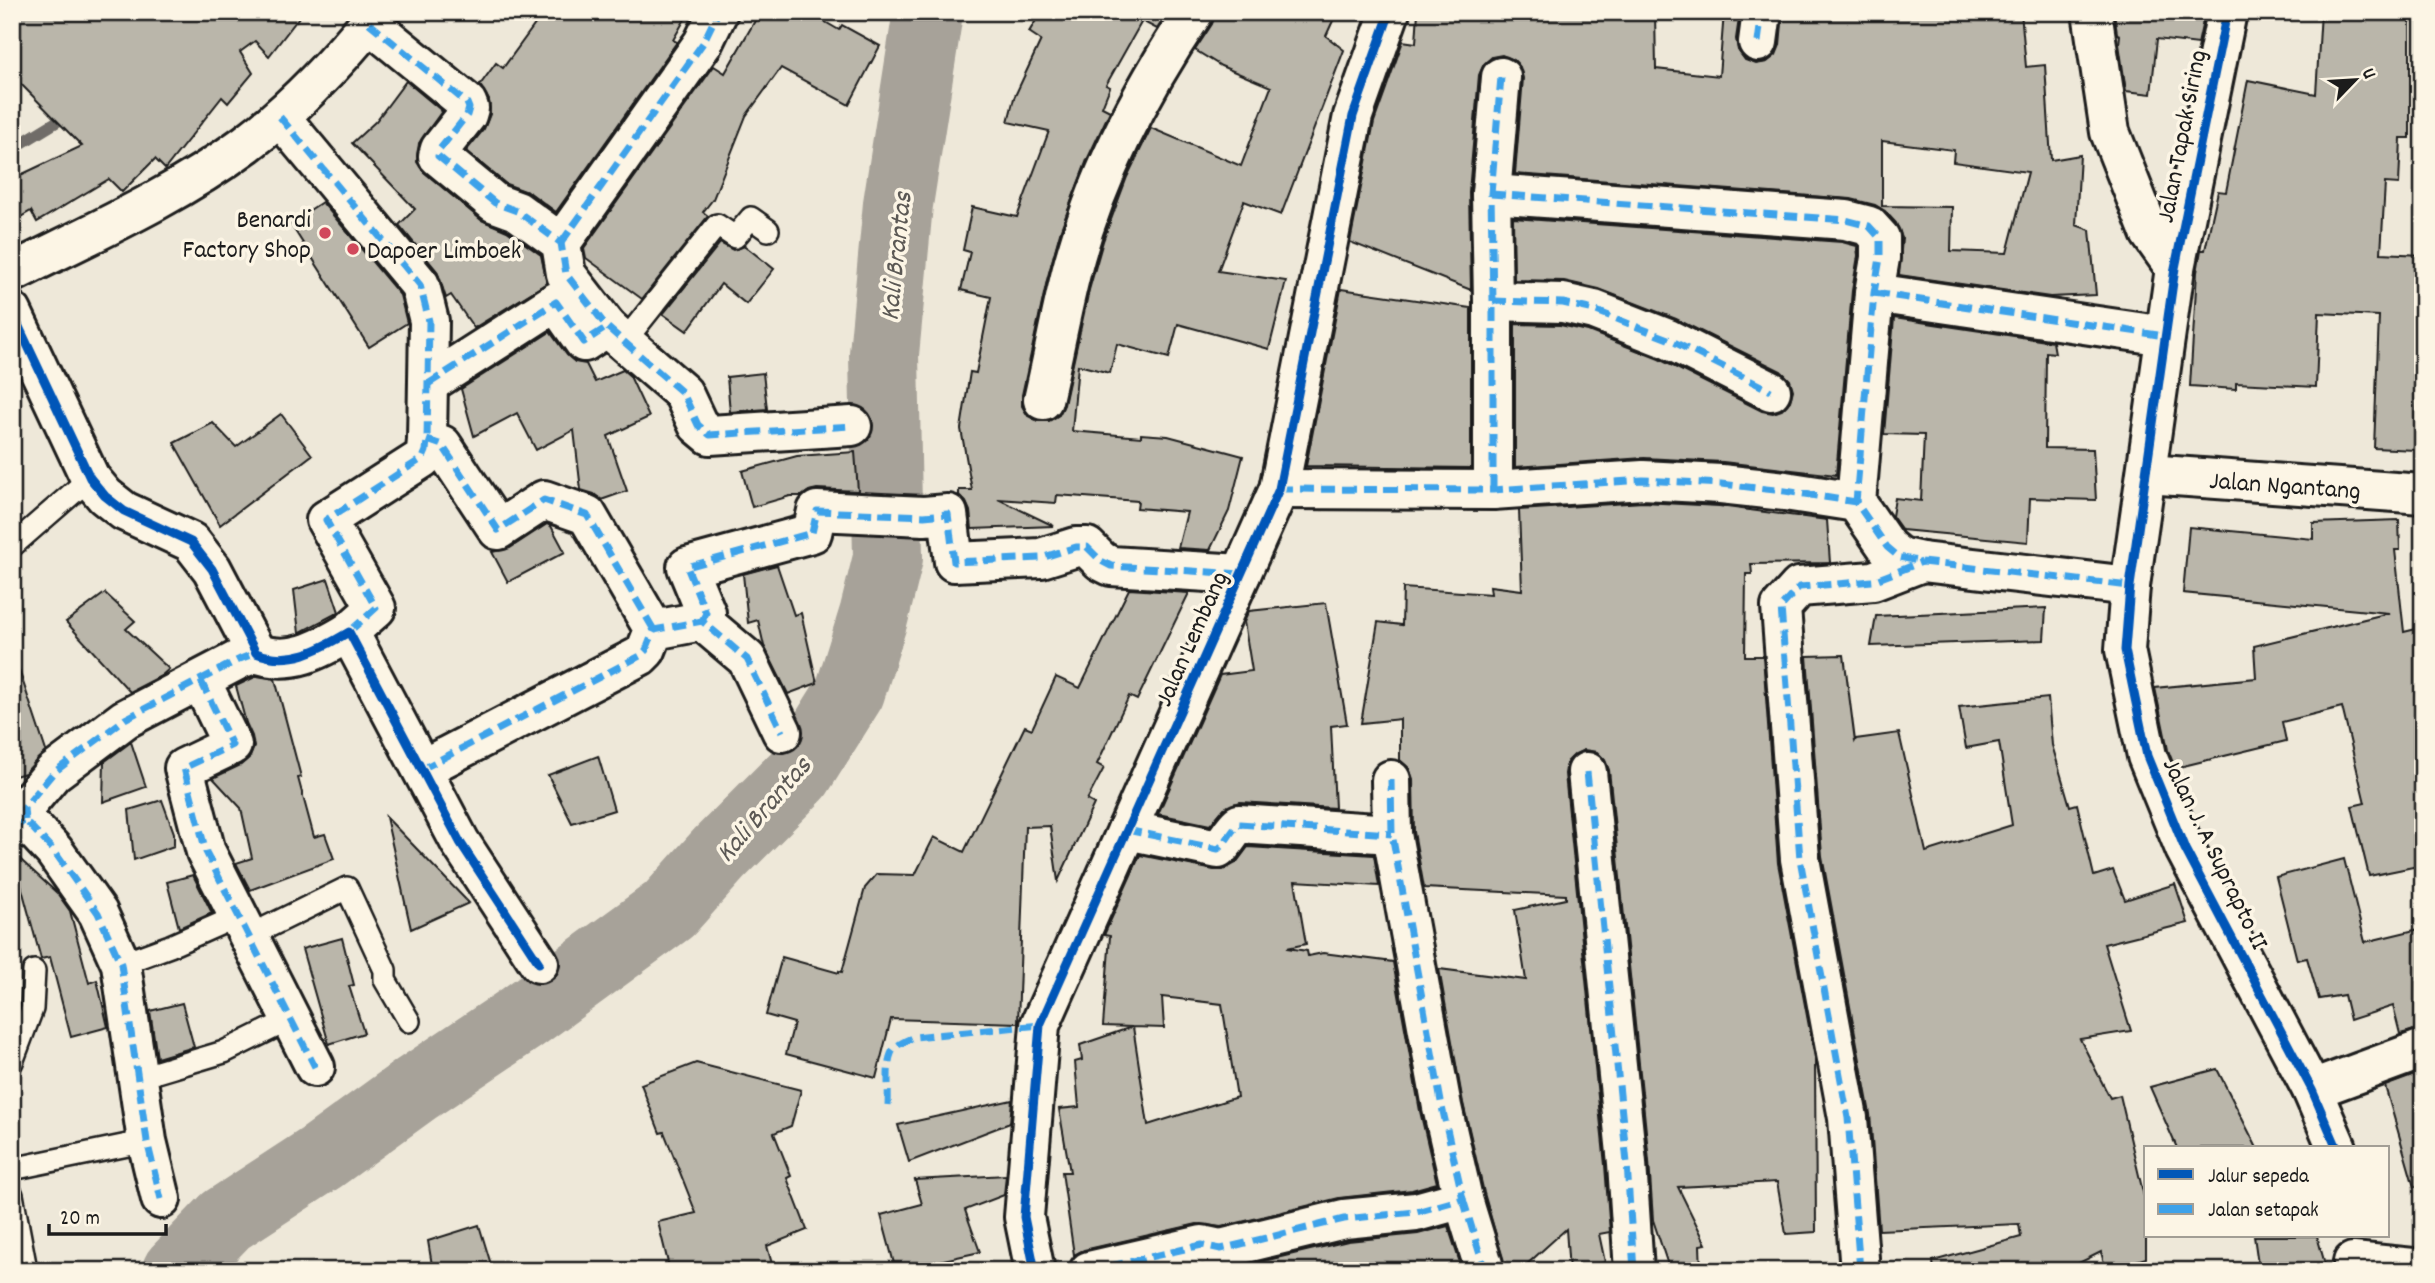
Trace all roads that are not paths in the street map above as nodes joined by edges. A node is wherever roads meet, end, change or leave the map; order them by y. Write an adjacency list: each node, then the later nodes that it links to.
1 (718, 12): 11 (street)
2 (1194, 12): 21 (street)
3 (1390, 12): 26 (street, Jalan Lembang)
4 (2092, 12): 12 (street)
5 (2227, 12): 12 (street, Jalan Tapak Siring)
6 (374, 18): 8 (street); 11 (street)
7 (1501, 77): 9 (street)
8 (280, 117): 13 (street); 19 (street)
9 (1491, 194): 14 (street); 15 (street)
10 (768, 230): 17 (lane)
11 (561, 243): 17 (street)
12 (2175, 268): 18 (street, Jalan J. A Suprapto II)
13 (12, 273)
14 (1874, 293): 18 (street); 29 (street)
15 (1493, 301): 20 (street); 27 (street)
16 (12, 312): 25 (street)
17 (616, 335): 19 (street); 22 (street)
18 (2165, 336): 24 (street, Jalan J. A Suprapto II)
19 (428, 384): 23 (street)
20 (1771, 391)
21 (1043, 400)
22 (852, 426)
23 (427, 440): 35 (street); 36 (street)
24 (2147, 474): 28 (street, Jalan Ngantang); 33 (street, Jalan J. A Suprapto II)
25 (90, 478): 30 (lane); 37 (street)
26 (1279, 489): 27 (street); 32 (street, Jalan Lembang)
27 (1493, 491): 29 (street)
28 (2423, 494)
29 (1856, 502): 31 (street)
30 (12, 546)
31 (1922, 562): 33 (street); 70 (street)
32 (1241, 574): 34 (street); 44 (street, Jalan Lembang)
33 (2130, 586): 56 (street, Jalan J. A Suprapto II)
34 (702, 621): 35 (street); 39 (street)
35 (654, 630): 40 (street)
36 (349, 632): 37 (street); 40 (street)
37 (256, 653): 38 (street)
38 (201, 681): 43 (street); 46 (street)
39 (782, 732)
40 (422, 769): 47 (street)
41 (1587, 772): 69 (street)
42 (1391, 780): 45 (street)
43 (18, 825): 48 (street)
44 (1127, 830): 45 (street); 66 (street, Jalan Lembang)
45 (1392, 834): 62 (street)
46 (243, 926): 48 (lane); 50 (street); 51 (lane)
47 (539, 963)
48 (121, 964): 55 (street)
49 (34, 971): 53 (lane)
50 (291, 1019): 54 (street); 55 (lane)
51 (408, 1021)
52 (2423, 1049): 56 (street)
53 (12, 1062)
54 (315, 1067)
55 (137, 1078): 57 (street)
56 (2312, 1090): 58 (street, Jalan J. A Suprapto II)
57 (147, 1141): 59 (lane); 61 (street)
58 (2336, 1146)
59 (12, 1169)
60 (12, 1195): 64 (lane)
61 (161, 1199)
62 (1463, 1199): 67 (street); 68 (street)
63 (2352, 1256): 65 (street)
64 (25, 1264)
65 (2423, 1269)
66 (1035, 1271)
67 (1089, 1271)
68 (1485, 1271)
69 (1634, 1271)
70 (1860, 1271)

